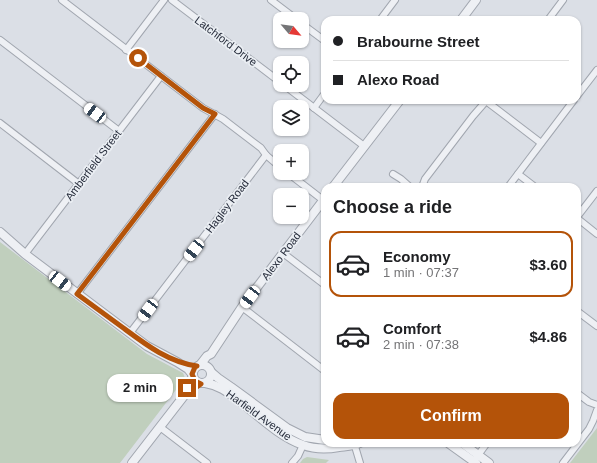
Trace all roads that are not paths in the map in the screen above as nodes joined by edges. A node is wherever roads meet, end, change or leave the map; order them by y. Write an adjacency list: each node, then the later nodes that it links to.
1 (62, 0): 15 (street)
2 (164, 0): 15 (street)
3 (172, 0): 18 (street, Latchford Drive)
4 (271, 0): 8 (street)
5 (476, 0): 10 (street)
6 (563, 0): 11 (street)
7 (392, 1): 9 (street)
8 (287, 12)
9 (383, 16)
10 (464, 16)
11 (551, 16)
12 (309, 29): 13 (street)
13 (321, 38)
14 (0, 40): 29 (street)
15 (126, 50): 17 (street)
16 (597, 70): 19 (street)
17 (161, 76): 27 (street); 29 (street, Amberfield Street)
18 (273, 77)
19 (581, 91)
20 (293, 92): 26 (street)
21 (321, 98): 26 (street)
22 (397, 104): 31 (street)
23 (484, 104): 39 (street)
24 (492, 104): 30 (street)
25 (571, 104): 30 (street)
26 (314, 108): 31 (street)
27 (215, 114): 32 (street); 53 (street)
28 (0, 123): 42 (street)
29 (119, 131): 42 (street, Amberfield Street)
30 (541, 143): 35 (street)
31 (364, 146): 37 (street)
32 (266, 155): 33 (street); 57 (street, Hagley Road)
33 (273, 161)
34 (393, 174): 38 (street)
35 (518, 174): 40 (street); 41 (street)
36 (298, 180): 44 (street)
37 (336, 183)
38 (406, 183)
39 (424, 183)
40 (511, 183)
41 (530, 183)
42 (79, 184): 51 (street, Amberfield Street)
43 (597, 191): 46 (street)
44 (321, 197)
45 (321, 203): 50 (street, Alexo Road)
46 (581, 213)
47 (581, 221): 49 (street)
48 (0, 232): 51 (street)
49 (597, 234)
50 (283, 253): 52 (street); 54 (street, Alexo Road)
51 (25, 254): 53 (street)
52 (321, 282)
53 (77, 294): 57 (street)
54 (242, 307): 58 (street, Alexo Road); 61 (street)
55 (581, 314): 56 (street)
56 (597, 326)
57 (130, 333): 59 (street)
58 (211, 354): 60 (street, Alexo Road); 62 (street, Alexo Road)
59 (177, 362): 60 (street); 63 (street)
60 (199, 365): 62 (street); 63 (street)
61 (321, 368)
62 (211, 370): 64 (street); 70 (street, Harfield Avenue)
63 (193, 375): 64 (street); 65 (street)
64 (203, 383): 65 (street); 72 (street, Harfield Avenue)
65 (187, 392): 69 (street)
66 (581, 396): 67 (street)
67 (597, 405)
68 (597, 410): 71 (street)
69 (160, 427): 80 (street); 81 (street)
70 (321, 439)
71 (581, 439)
72 (303, 444): 73 (street, Harfield Avenue); 82 (street)
73 (335, 447)
74 (357, 447): 83 (street)
75 (455, 447): 79 (street)
76 (465, 447): 79 (street)
77 (484, 447): 79 (street)
78 (575, 447): 85 (street)
79 (476, 460): 84 (street)
80 (132, 463)
81 (207, 463)
82 (292, 463)
83 (360, 463)
84 (489, 463)
85 (563, 463)

